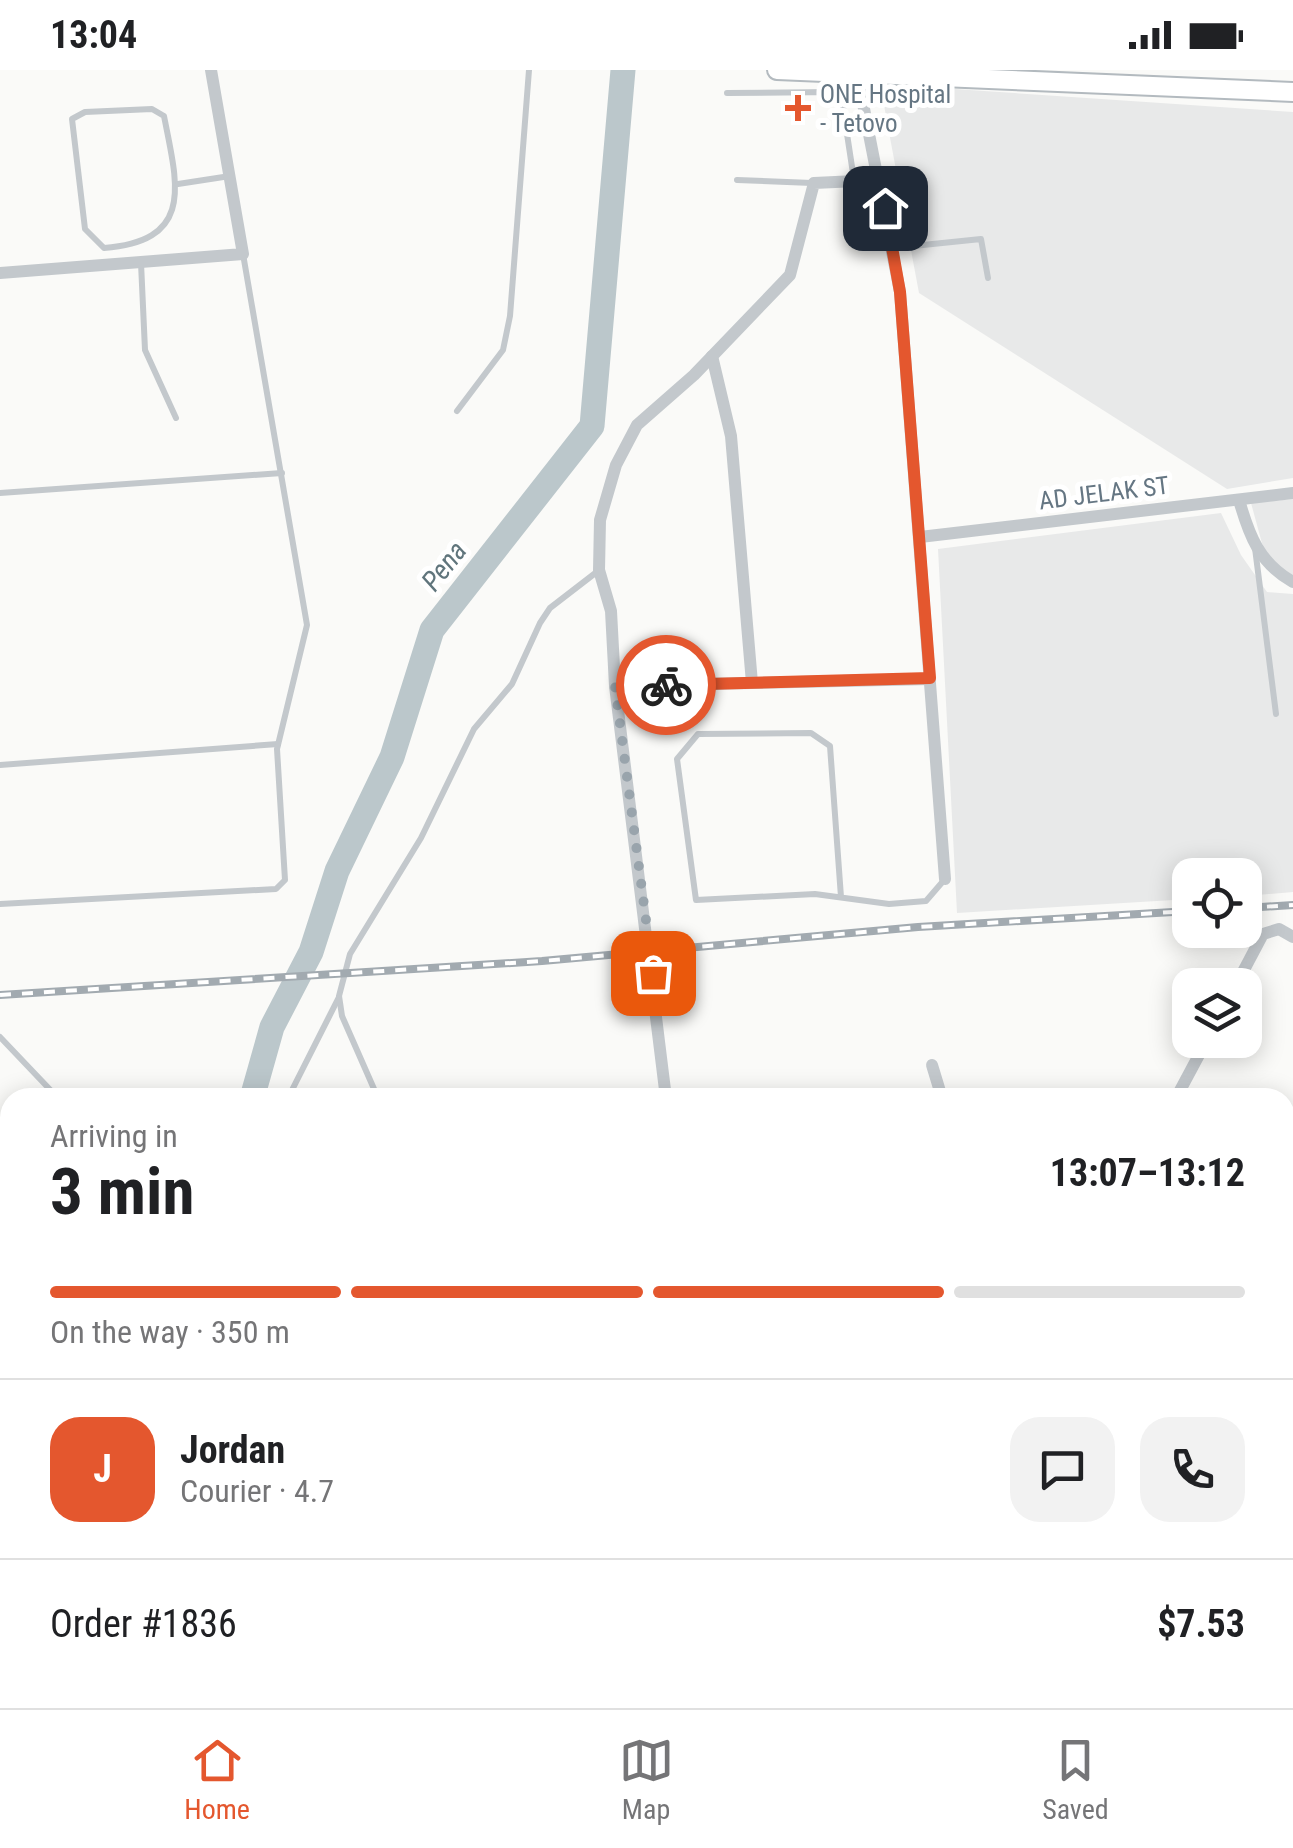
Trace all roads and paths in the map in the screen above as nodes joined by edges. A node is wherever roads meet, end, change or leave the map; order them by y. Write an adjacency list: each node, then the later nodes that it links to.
1 (211, 70): 7 (street)
2 (529, 70): 19 (lane)
3 (777, 70): 4 (street)
4 (857, 72): 5 (street); 9 (street)
5 (1293, 92)
6 (727, 93): 10 (lane)
7 (231, 176): 12 (lane); 14 (street)
8 (736, 180): 11 (lane)
9 (878, 180): 10 (street); 13 (street)
10 (854, 181): 11 (street)
11 (814, 183): 18 (street)
12 (178, 184): 12 (lane)
13 (894, 248): 17 (lane); 25 (street)
14 (244, 254): 15 (street); 21 (lane)
15 (141, 263): 16 (street); 20 (lane)
16 (0, 273)
17 (988, 278)
18 (712, 356): 27 (street); 30 (street)
19 (457, 411)
20 (176, 418)
21 (282, 473): 22 (lane); 33 (lane)
22 (0, 493)
23 (1293, 493): 24 (street, AD JELAK ST)
24 (1239, 500): 25 (street, AD JELAK ST); 26 (street)
25 (920, 537): 29 (street)
26 (1254, 547): 28 (street); 32 (lane)
27 (598, 570): 31 (street); 40 (lane)
28 (1293, 582)
29 (930, 678): 30 (street); 35 (street)
30 (752, 683): 31 (street)
31 (615, 686): 47 (street)
32 (1276, 714)
33 (278, 744): 34 (lane); 37 (lane)
34 (0, 765)
35 (945, 879): 36 (lane)
36 (841, 897): 36 (lane)
37 (0, 904)
38 (1293, 937): 39 (street)
39 (1245, 968)
40 (340, 996): 45 (lane); 46 (lane)
41 (0, 1037): 44 (lane)
42 (1197, 1058): 49 (street)
43 (932, 1065): 48 (street)
44 (48, 1088)
45 (293, 1088)
46 (374, 1088)
47 (666, 1088)
48 (939, 1088)
49 (1181, 1088)

